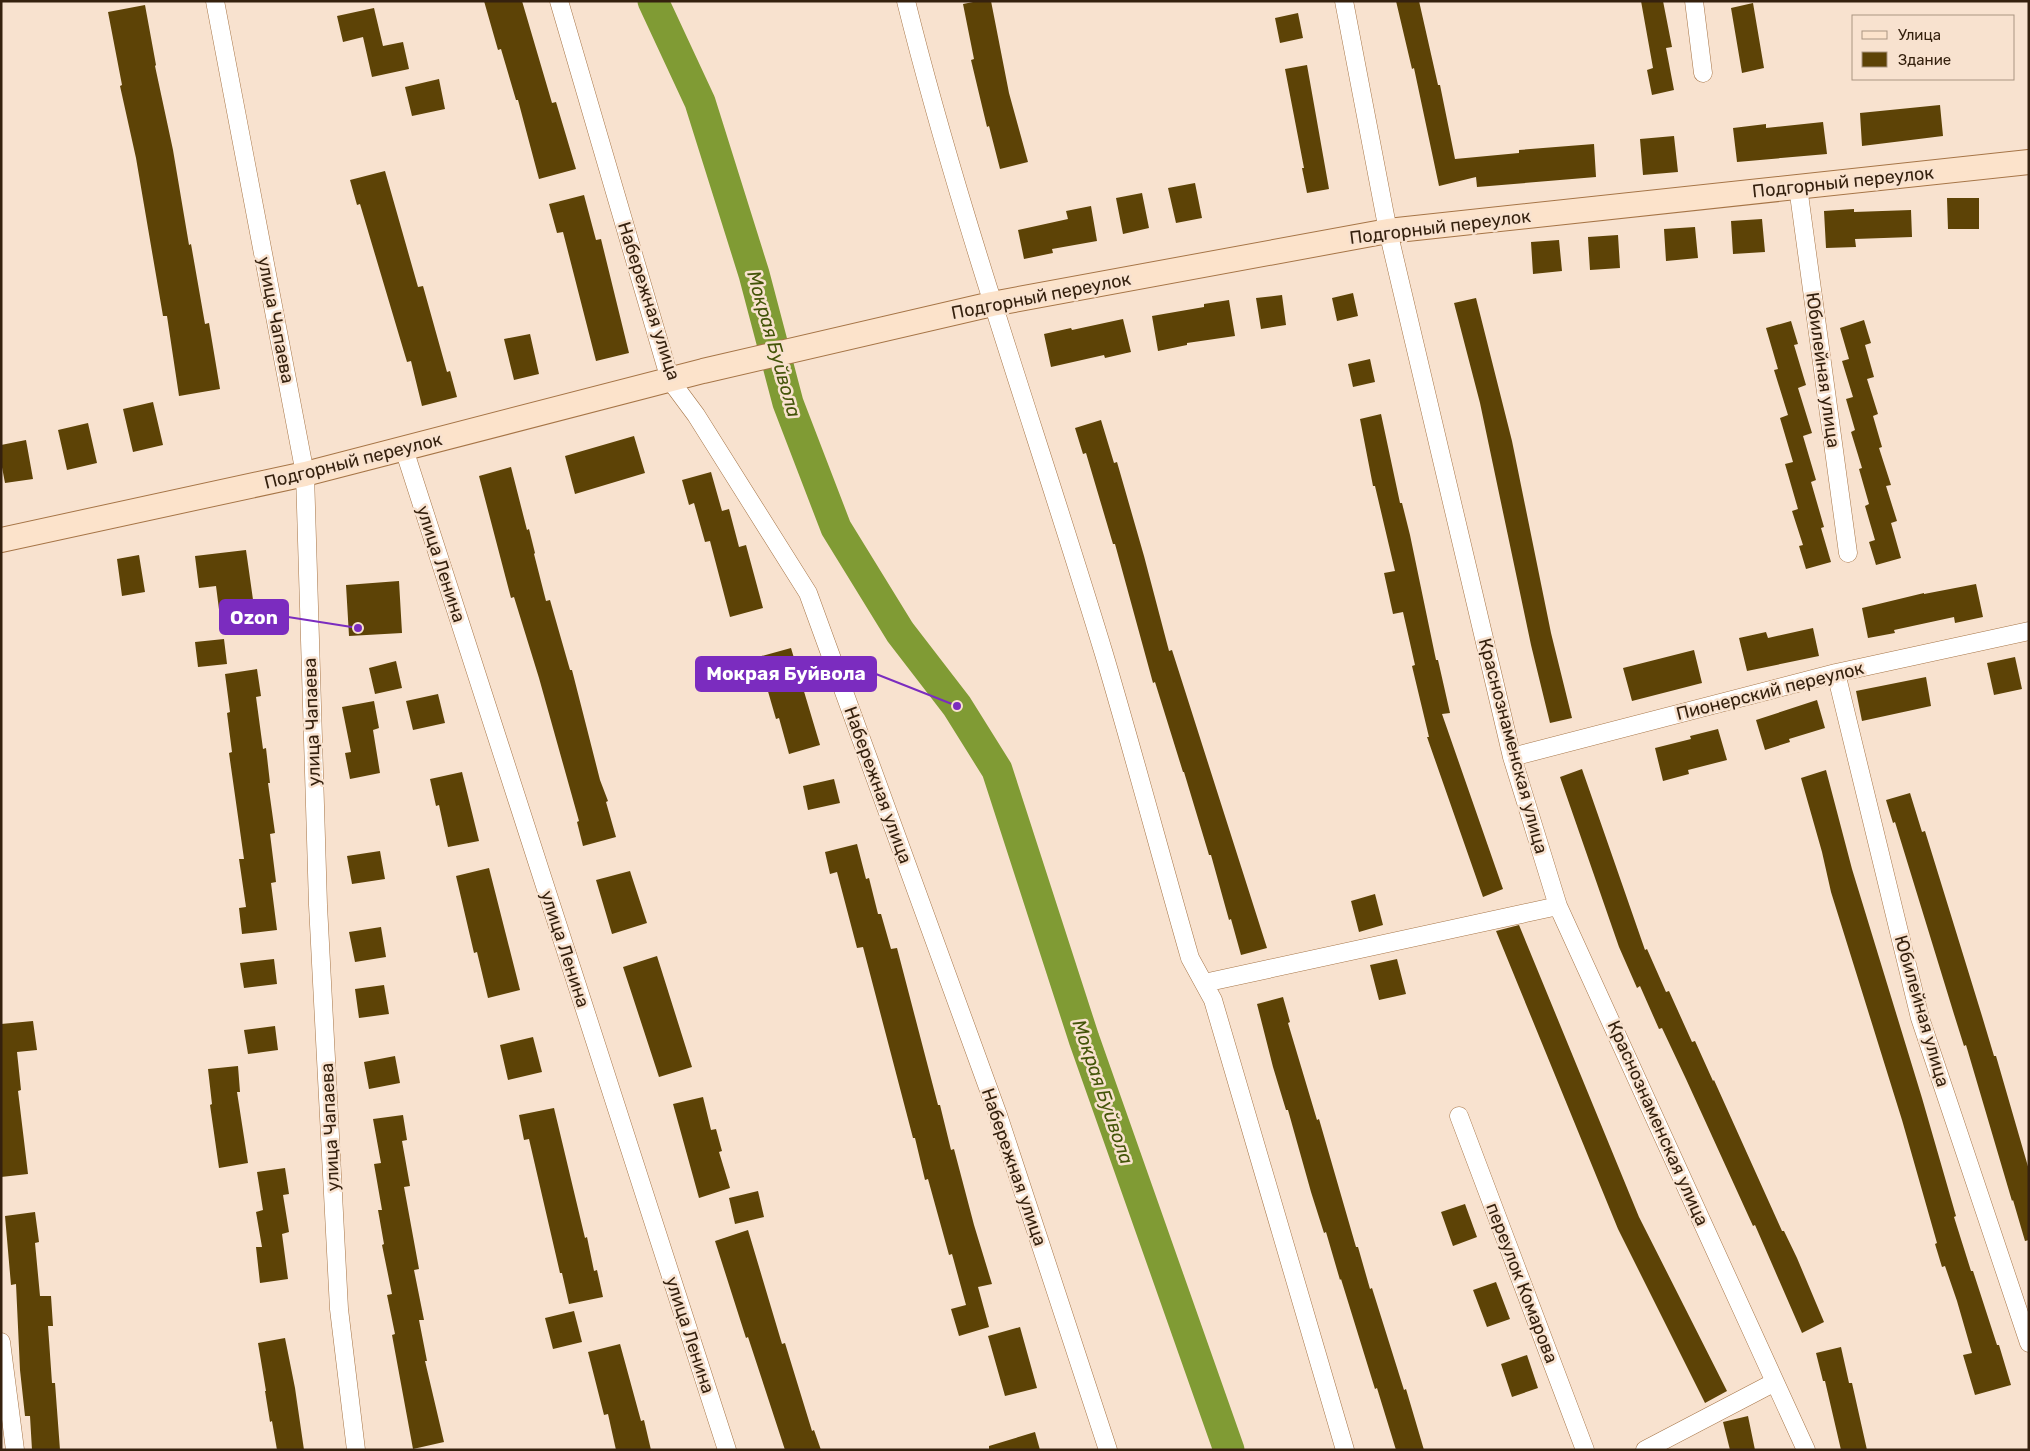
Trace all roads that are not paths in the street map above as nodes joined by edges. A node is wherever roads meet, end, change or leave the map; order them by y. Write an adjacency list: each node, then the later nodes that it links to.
1 (215, 1): 13 (street, улица Чапаева)
2 (559, 1): 11 (street, Набережная улица)
3 (906, 1): 10 (street)
4 (1344, 1): 9 (street, Краснознаменская улица)
5 (1694, 1): 6 (street)
6 (1702, 73)
7 (2029, 162): 8 (main road, Подгорный переулок)
8 (1798, 187): 9 (main road, Подгорный переулок); 15 (street, Юбилейная улица)
9 (1388, 231): 10 (main road, Подгорный переулок); 18 (street, Краснознаменская улица)
10 (992, 304): 11 (main road, Подгорный переулок); 20 (street)
11 (670, 380): 12 (main road, Подгорный переулок); 28 (street, Набережная улица)
12 (404, 449): 13 (main road, Подгорный переулок); 27 (street, улица Ленина)
13 (305, 474): 14 (main road, Подгорный переулок); 26 (street, улица Чапаева)
14 (1, 540)
15 (1848, 553)
16 (2029, 631): 17 (street, Пионерский переулок)
17 (1836, 673): 18 (street, Пионерский переулок); 23 (street, Юбилейная улица)
18 (1512, 757): 19 (street, Краснознаменская улица)
19 (1558, 906): 20 (street); 24 (street, Краснознаменская улица)
20 (1204, 983): 29 (street)
21 (1460, 1116): 30 (street, переулок Комарова)
22 (1, 1342): 25 (street)
23 (2029, 1343)
24 (1775, 1382): 31 (street); 32 (street, Краснознаменская улица)
25 (15, 1450)
26 (356, 1450)
27 (727, 1450)
28 (1108, 1450)
29 (1346, 1450)
30 (1586, 1450)
31 (1645, 1450)
32 (1806, 1450)

